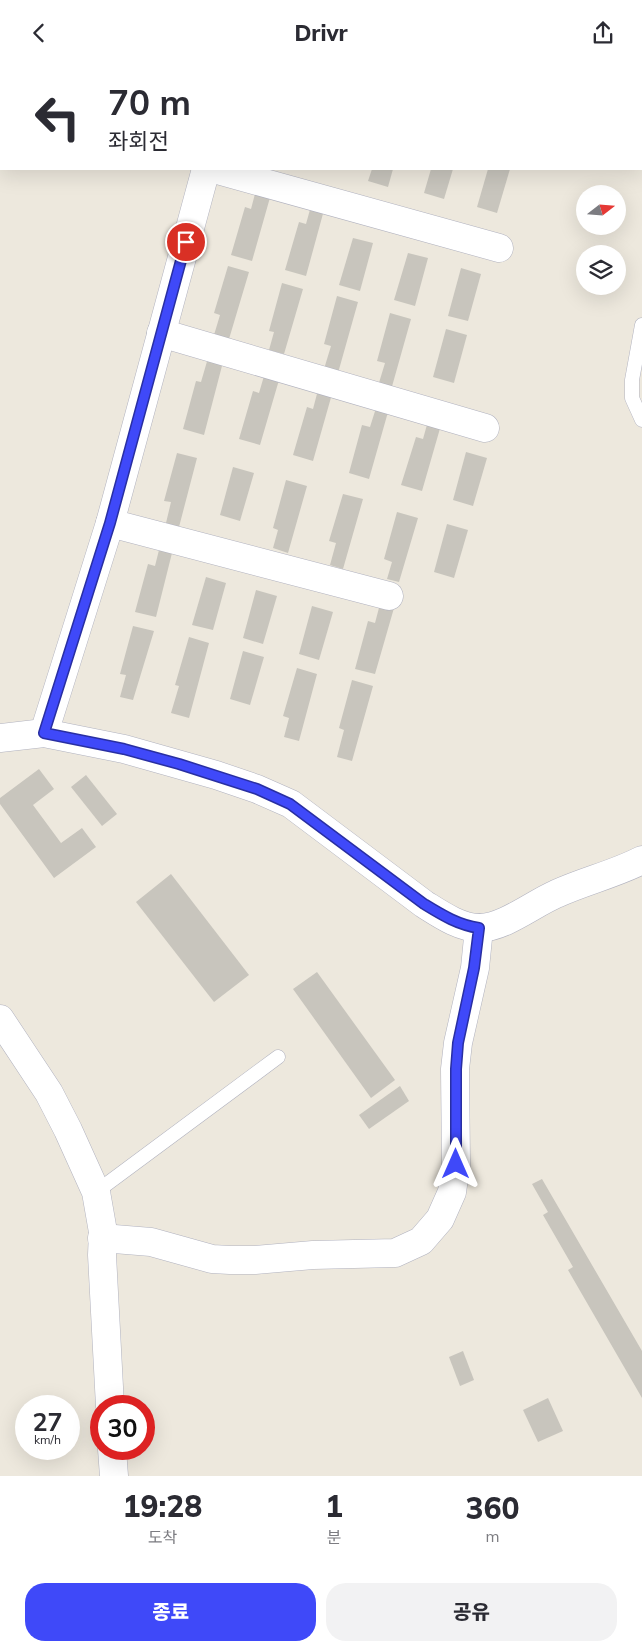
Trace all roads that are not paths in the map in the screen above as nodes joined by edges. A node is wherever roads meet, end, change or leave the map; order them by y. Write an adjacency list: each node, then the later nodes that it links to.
1 (206, 170): 5 (street)
2 (218, 170): 3 (street)
3 (499, 248)
4 (642, 325): 6 (lane)
5 (161, 333): 7 (street); 8 (street)
6 (642, 420)
7 (486, 428)
8 (110, 523): 9 (street); 10 (street)
9 (389, 596)
10 (44, 733): 11 (street); 13 (street)
11 (0, 737)
12 (642, 860): 13 (street)
13 (479, 928): 17 (street)
14 (0, 1019): 16 (street)
15 (278, 1057): 16 (lane)
16 (96, 1192): 17 (street)
17 (102, 1238): 18 (street)
18 (109, 1395)
19 (113, 1460): 20 (street)
20 (114, 1476)

